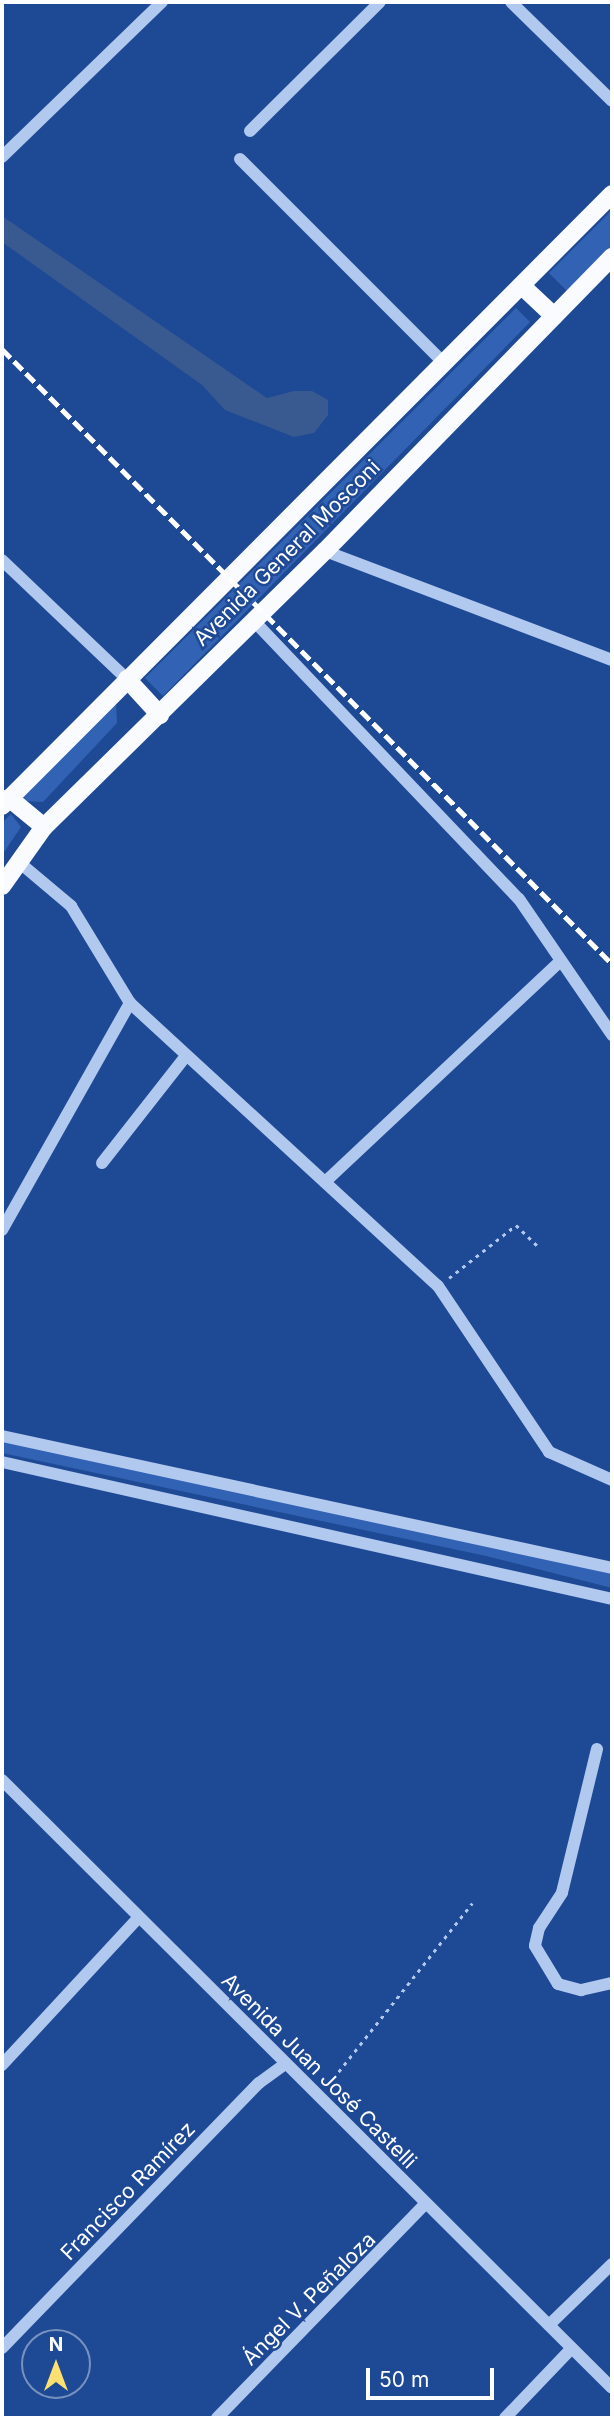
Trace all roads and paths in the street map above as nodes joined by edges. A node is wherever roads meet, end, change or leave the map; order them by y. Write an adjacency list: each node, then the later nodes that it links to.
1 (162, 2): 6 (street)
2 (380, 2): 5 (street)
3 (511, 2): 4 (street)
4 (612, 101)
5 (250, 131)
6 (2, 157)
7 (240, 159): 12 (street)
8 (612, 194): 10 (main road, Avenida General Mosconi)
9 (612, 257): 11 (main road, Avenida General Mosconi)
10 (522, 286): 11 (main road); 12 (main road, Avenida General Mosconi)
11 (554, 316): 13 (main road, Avenida General Mosconi)
12 (444, 363): 17 (main road, Avenida General Mosconi)
13 (325, 551): 15 (main road, Avenida General Mosconi); 16 (street)
14 (2, 560): 17 (street)
15 (253, 620): 18 (main road, Avenida General Mosconi); 23 (street)
16 (612, 660)
17 (127, 679): 18 (main road); 19 (main road, Avenida General Mosconi)
18 (160, 715): 20 (main road, Avenida General Mosconi)
19 (4, 798): 20 (main road)
20 (44, 827): 21 (main road, Avenida General Mosconi)
21 (20, 863): 22 (main road, Avenida General Mosconi); 24 (street)
22 (2, 886)
23 (559, 962): 25 (street); 28 (street)
24 (130, 1003): 26 (street); 29 (street)
25 (612, 1035)
26 (186, 1056): 27 (street); 28 (street)
27 (102, 1163)
28 (325, 1182): 31 (street)
29 (2, 1230)
30 (540, 1248): 31 (path)
31 (438, 1286): 34 (street)
32 (2, 1436): 35 (street)
33 (2, 1462): 36 (street)
34 (612, 1480)
35 (612, 1568)
36 (612, 1599)
37 (597, 1749): 41 (street)
38 (2, 1780): 40 (street, Avenida Juan José Castelli)
39 (472, 1903): 44 (path)
40 (138, 1918): 42 (street, Avenida Juan José Castelli); 43 (street)
41 (612, 1983)
42 (285, 2064): 44 (street, Avenida Juan José Castelli); 48 (street, Francisco Ramírez)
43 (2, 2065)
44 (320, 2096): 45 (street, Avenida Juan José Castelli)
45 (425, 2204): 47 (street, Avenida Juan José Castelli); 51 (street, Ángel V. Peñaloza)
46 (612, 2264): 47 (street)
47 (549, 2326): 49 (street, Avenida Juan José Castelli)
48 (2, 2348)
49 (572, 2349): 50 (street, Avenida Juan José Castelli); 52 (street)
50 (612, 2388)
51 (217, 2418)
52 (505, 2418)

